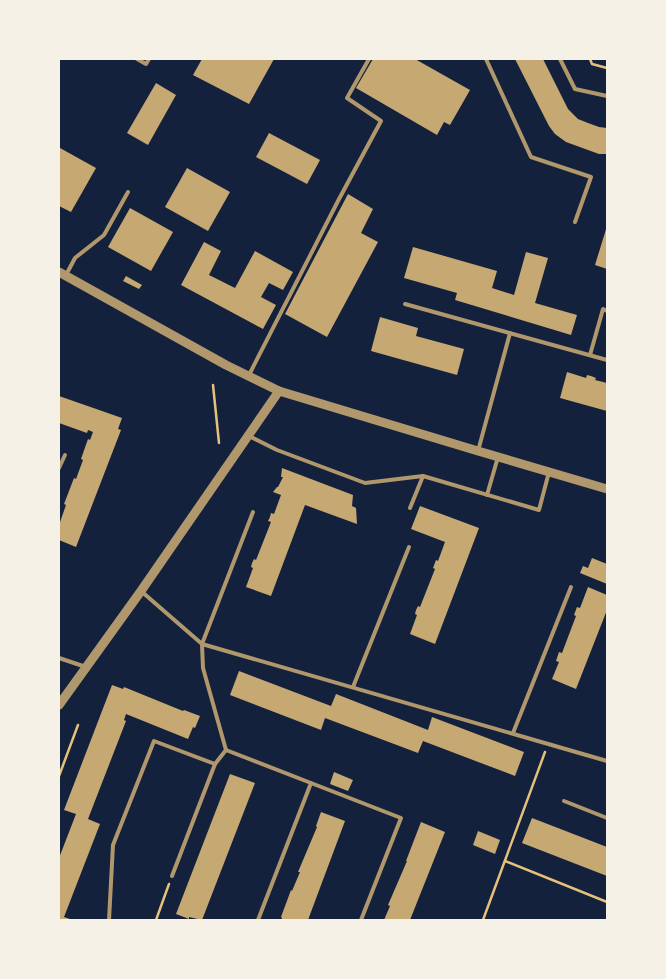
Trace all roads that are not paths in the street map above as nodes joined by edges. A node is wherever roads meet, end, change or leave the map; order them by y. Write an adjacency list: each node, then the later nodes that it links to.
1 (137, 59): 2 (lane)
2 (149, 59)
3 (369, 59): 15 (lane)
4 (486, 59): 8 (lane)
5 (560, 59): 6 (lane)
6 (607, 96)
7 (128, 192): 9 (lane)
8 (575, 222)
9 (62, 274): 15 (street)
10 (405, 304): 12 (lane)
11 (607, 310): 13 (lane)
12 (510, 333): 13 (lane); 18 (lane)
13 (590, 355): 14 (lane)
14 (607, 360)
15 (248, 377): 16 (street)
16 (279, 390): 17 (street); 18 (street)
17 (248, 436): 23 (lane); 30 (street)
18 (478, 451): 20 (street)
19 (64, 456): 21 (lane)
20 (498, 457): 22 (street); 25 (lane)
21 (59, 468)
22 (549, 472): 24 (street); 25 (lane)
23 (423, 476): 25 (lane); 26 (lane)
24 (607, 489)
25 (487, 495)
26 (410, 508)
27 (253, 512): 31 (lane)
28 (409, 547): 34 (lane)
29 (571, 587): 36 (lane)
30 (141, 591): 31 (lane); 33 (street)
31 (202, 644): 34 (lane); 37 (lane)
32 (59, 658): 33 (lane)
33 (86, 667): 35 (street)
34 (353, 687): 36 (lane)
35 (59, 705)
36 (512, 734): 38 (lane)
37 (226, 750): 39 (lane); 40 (lane)
38 (607, 761)
39 (216, 764): 43 (lane); 44 (lane)
40 (311, 783): 45 (lane); 46 (lane)
41 (564, 801): 42 (lane)
42 (607, 818)
43 (172, 876)
44 (109, 920)
45 (258, 920)
46 (361, 920)

